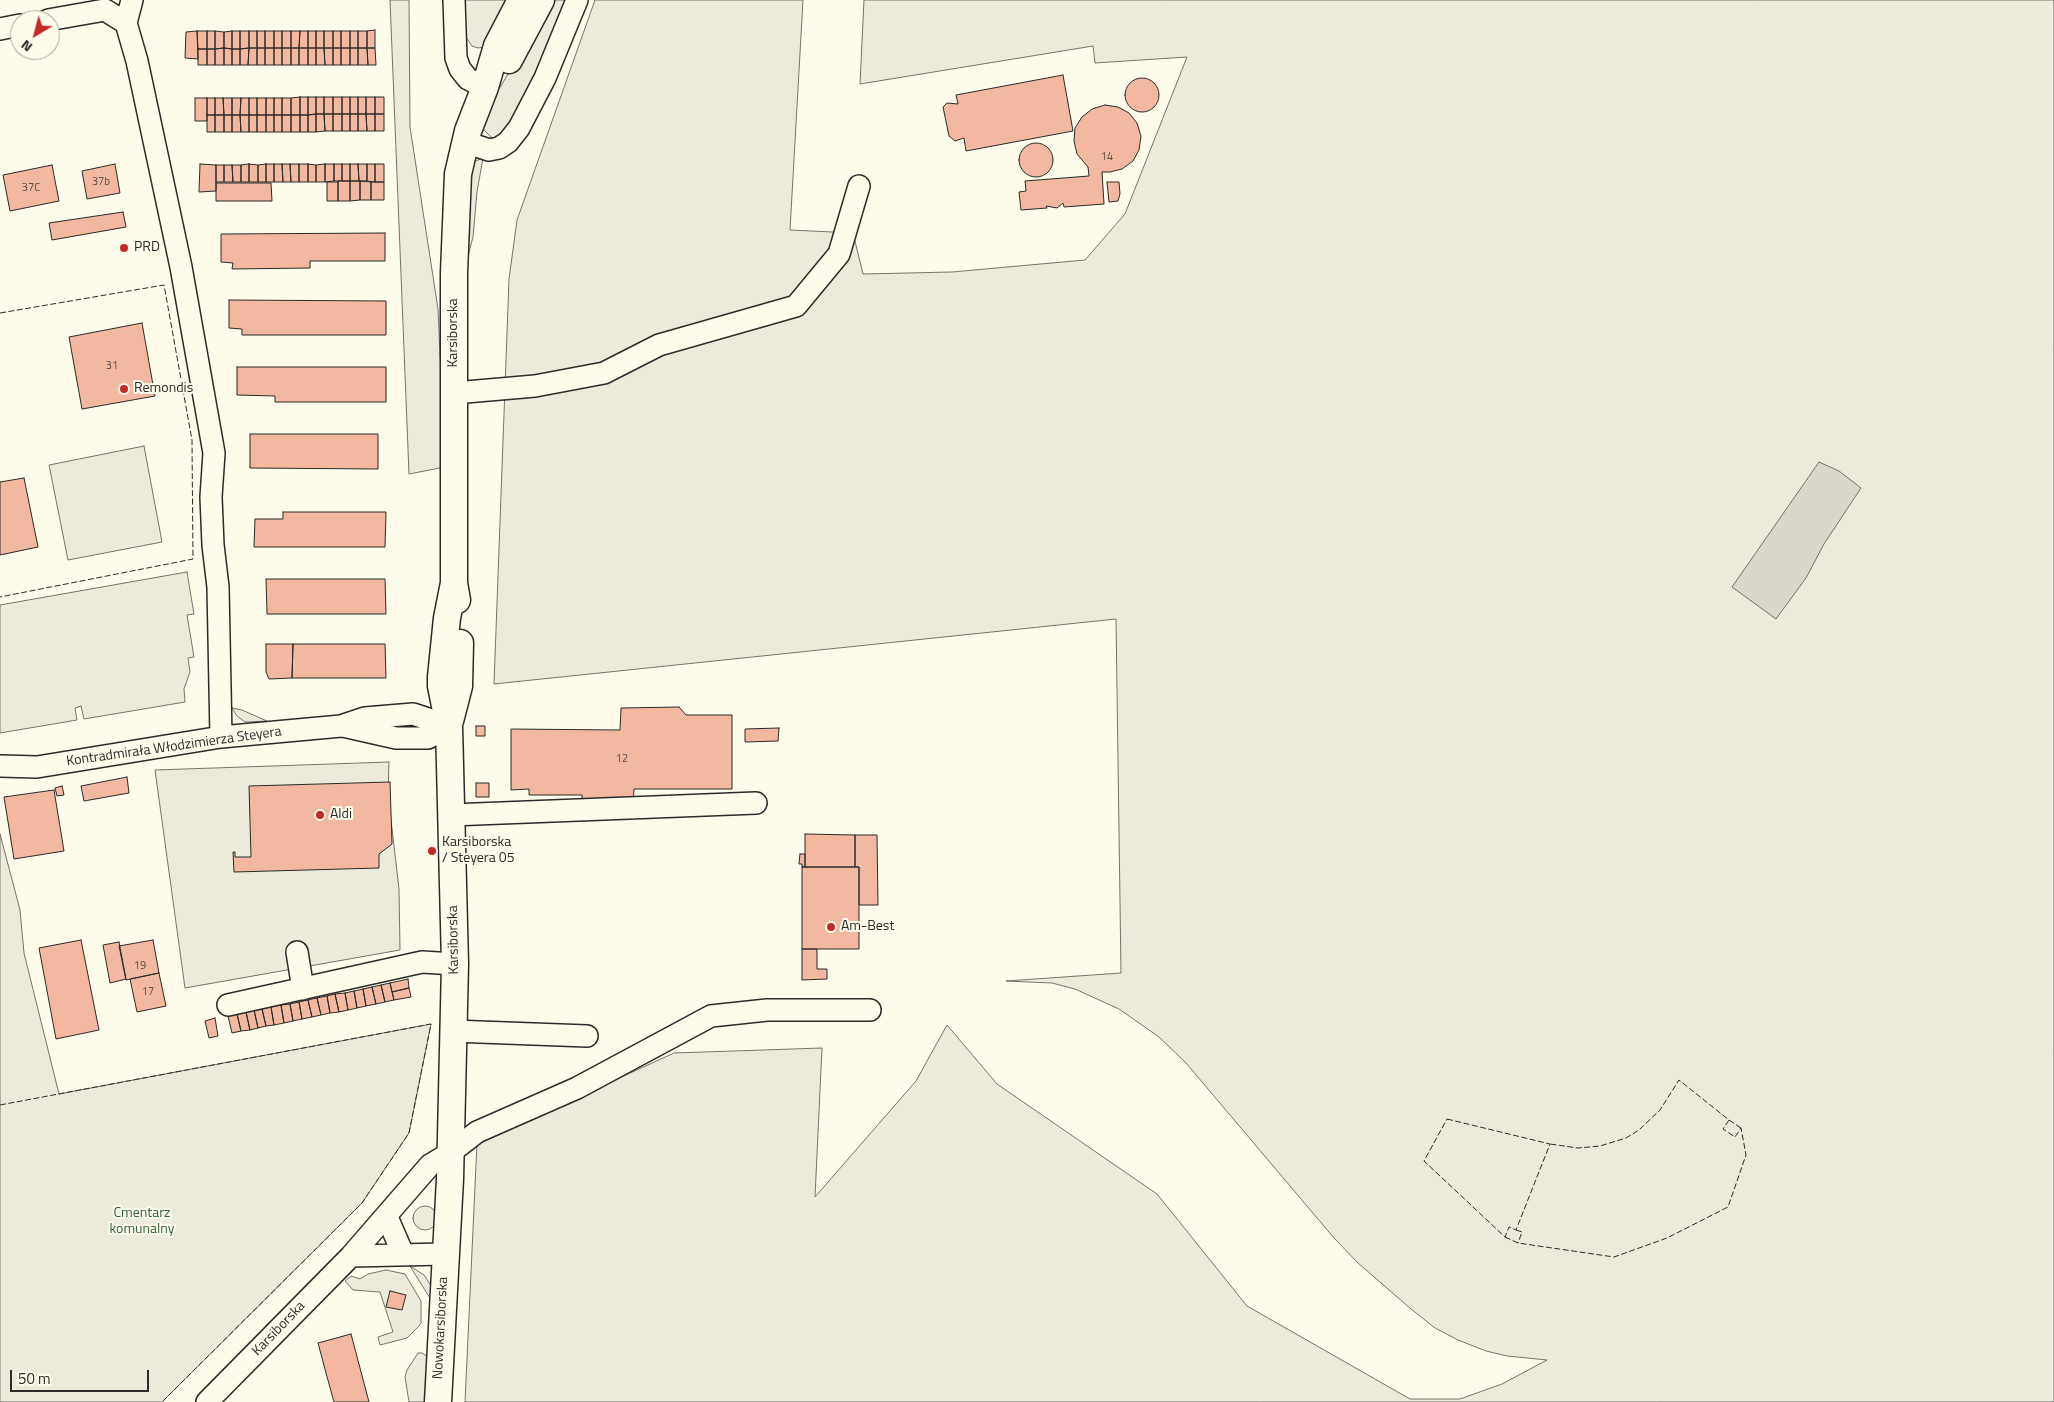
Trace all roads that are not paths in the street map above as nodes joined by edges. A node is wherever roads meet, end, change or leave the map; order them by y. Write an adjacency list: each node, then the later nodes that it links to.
1 (132, 0): 7 (street)
2 (454, 0): 8 (street)
3 (521, 0): 8 (main road, Karsiborska)
4 (541, 0): 8 (main road, Karsiborska)
5 (577, 0): 9 (street)
6 (60, 18): 7 (street)
7 (126, 22): 13 (street)
8 (485, 87): 9 (main road, Karsiborska)
9 (464, 142): 11 (main road, Karsiborska)
10 (859, 186): 11 (street)
11 (454, 393): 12 (main road, Karsiborska)
12 (449, 726): 13 (street, Kontradmirała Włodzimierza Steyera); 18 (main road, Karsiborska)
13 (221, 737): 15 (street, Kontradmirała Włodzimierza Steyera)
14 (0, 766): 15 (street, Kontradmirała Włodzimierza Steyera)
15 (37, 767): 16 (street, Kontradmirała Włodzimierza Steyera)
16 (0, 782)
17 (756, 803): 18 (street)
18 (451, 815): 20 (main road, Karsiborska)
19 (297, 952): 21 (street)
20 (455, 964): 21 (street); 24 (main road, Karsiborska)
21 (303, 989): 22 (street)
22 (228, 1005)
23 (870, 1010): 26 (street)
24 (453, 1031): 25 (street); 26 (main road, Karsiborska)
25 (587, 1036)
26 (450, 1153): 27 (street, Karsiborska); 29 (main road, Karsiborska)
27 (387, 1217): 28 (street); 30 (street, Karsiborska)
28 (403, 1254): 29 (street); 30 (street)
29 (445, 1254): 32 (main road, Nowokarsiborska)
30 (352, 1256): 31 (street, Karsiborska)
31 (208, 1402)
32 (438, 1402)

